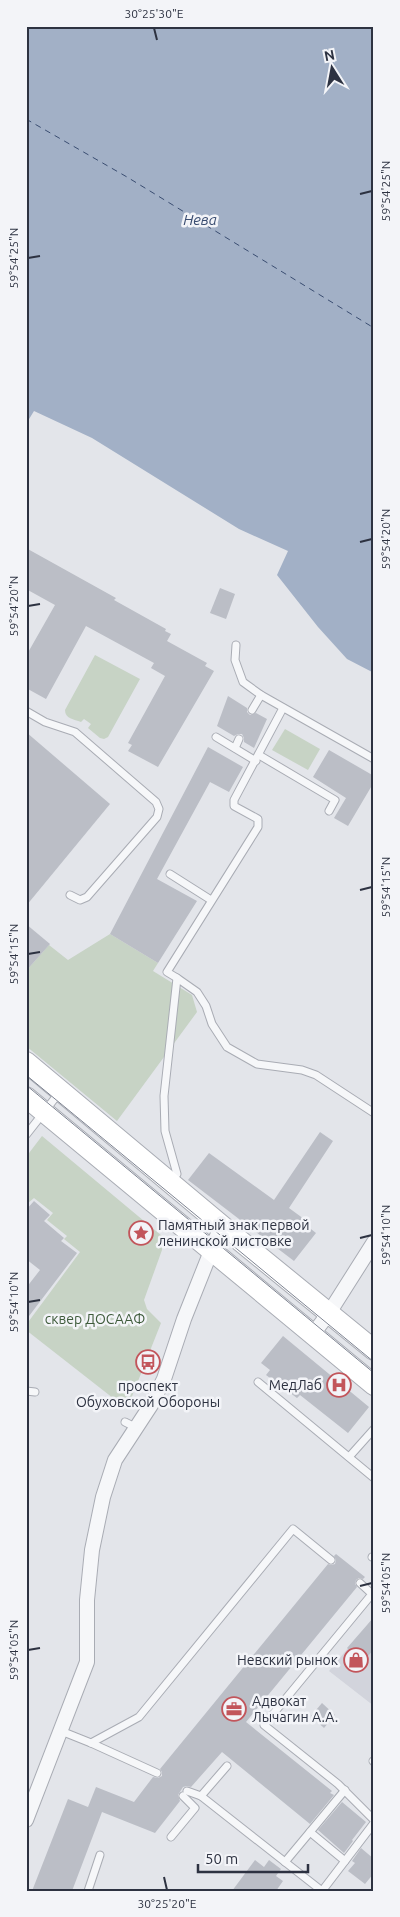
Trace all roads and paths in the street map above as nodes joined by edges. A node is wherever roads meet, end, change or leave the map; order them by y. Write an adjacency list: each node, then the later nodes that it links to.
1 (236, 644): 2 (lane)
2 (261, 695): 3 (lane); 4 (lane)
3 (283, 708): 9 (lane); 10 (lane)
4 (252, 710)
5 (26, 711): 13 (lane)
6 (216, 737): 8 (lane)
7 (239, 739): 8 (lane)
8 (235, 748): 9 (lane)
9 (257, 758): 11 (lane); 14 (lane)
10 (374, 759)
11 (329, 811)
12 (170, 874): 14 (lane)
13 (70, 895)
14 (212, 900): 15 (lane)
15 (178, 978): 20 (lane); 22 (lane)
16 (26, 1062): 17 (main road)
17 (61, 1091): 19 (lane); 22 (main road)
18 (26, 1097): 19 (main road)
19 (44, 1112): 21 (lane); 25 (main road)
20 (374, 1113)
21 (26, 1135)
22 (170, 1183): 23 (main road)
23 (221, 1226): 25 (street); 26 (main road)
24 (372, 1249): 26 (street)
25 (210, 1250): 27 (main road); 39 (street)
26 (329, 1313): 27 (street); 28 (main road)
27 (313, 1334): 30 (main road)
28 (374, 1350)
29 (258, 1382): 34 (lane)
30 (374, 1385)
31 (26, 1391): 32 (lane)
32 (35, 1392)
33 (374, 1428): 34 (lane)
34 (349, 1457): 35 (lane)
35 (374, 1478)
36 (331, 1560): 40 (lane)
37 (360, 1584): 38 (lane)
38 (373, 1593): 43 (lane)
39 (61, 1731): 40 (lane); 45 (street)
40 (90, 1742): 42 (lane)
41 (227, 1766): 44 (lane)
42 (157, 1773)
43 (344, 1790): 46 (lane); 47 (lane)
44 (191, 1796): 48 (lane); 51 (lane)
45 (26, 1820)
46 (374, 1821): 50 (lane)
47 (310, 1832): 50 (lane); 51 (lane)
48 (171, 1837)
49 (100, 1855): 52 (lane)
50 (345, 1861): 53 (lane)
51 (285, 1862): 53 (lane)
52 (88, 1891)
53 (322, 1891)

